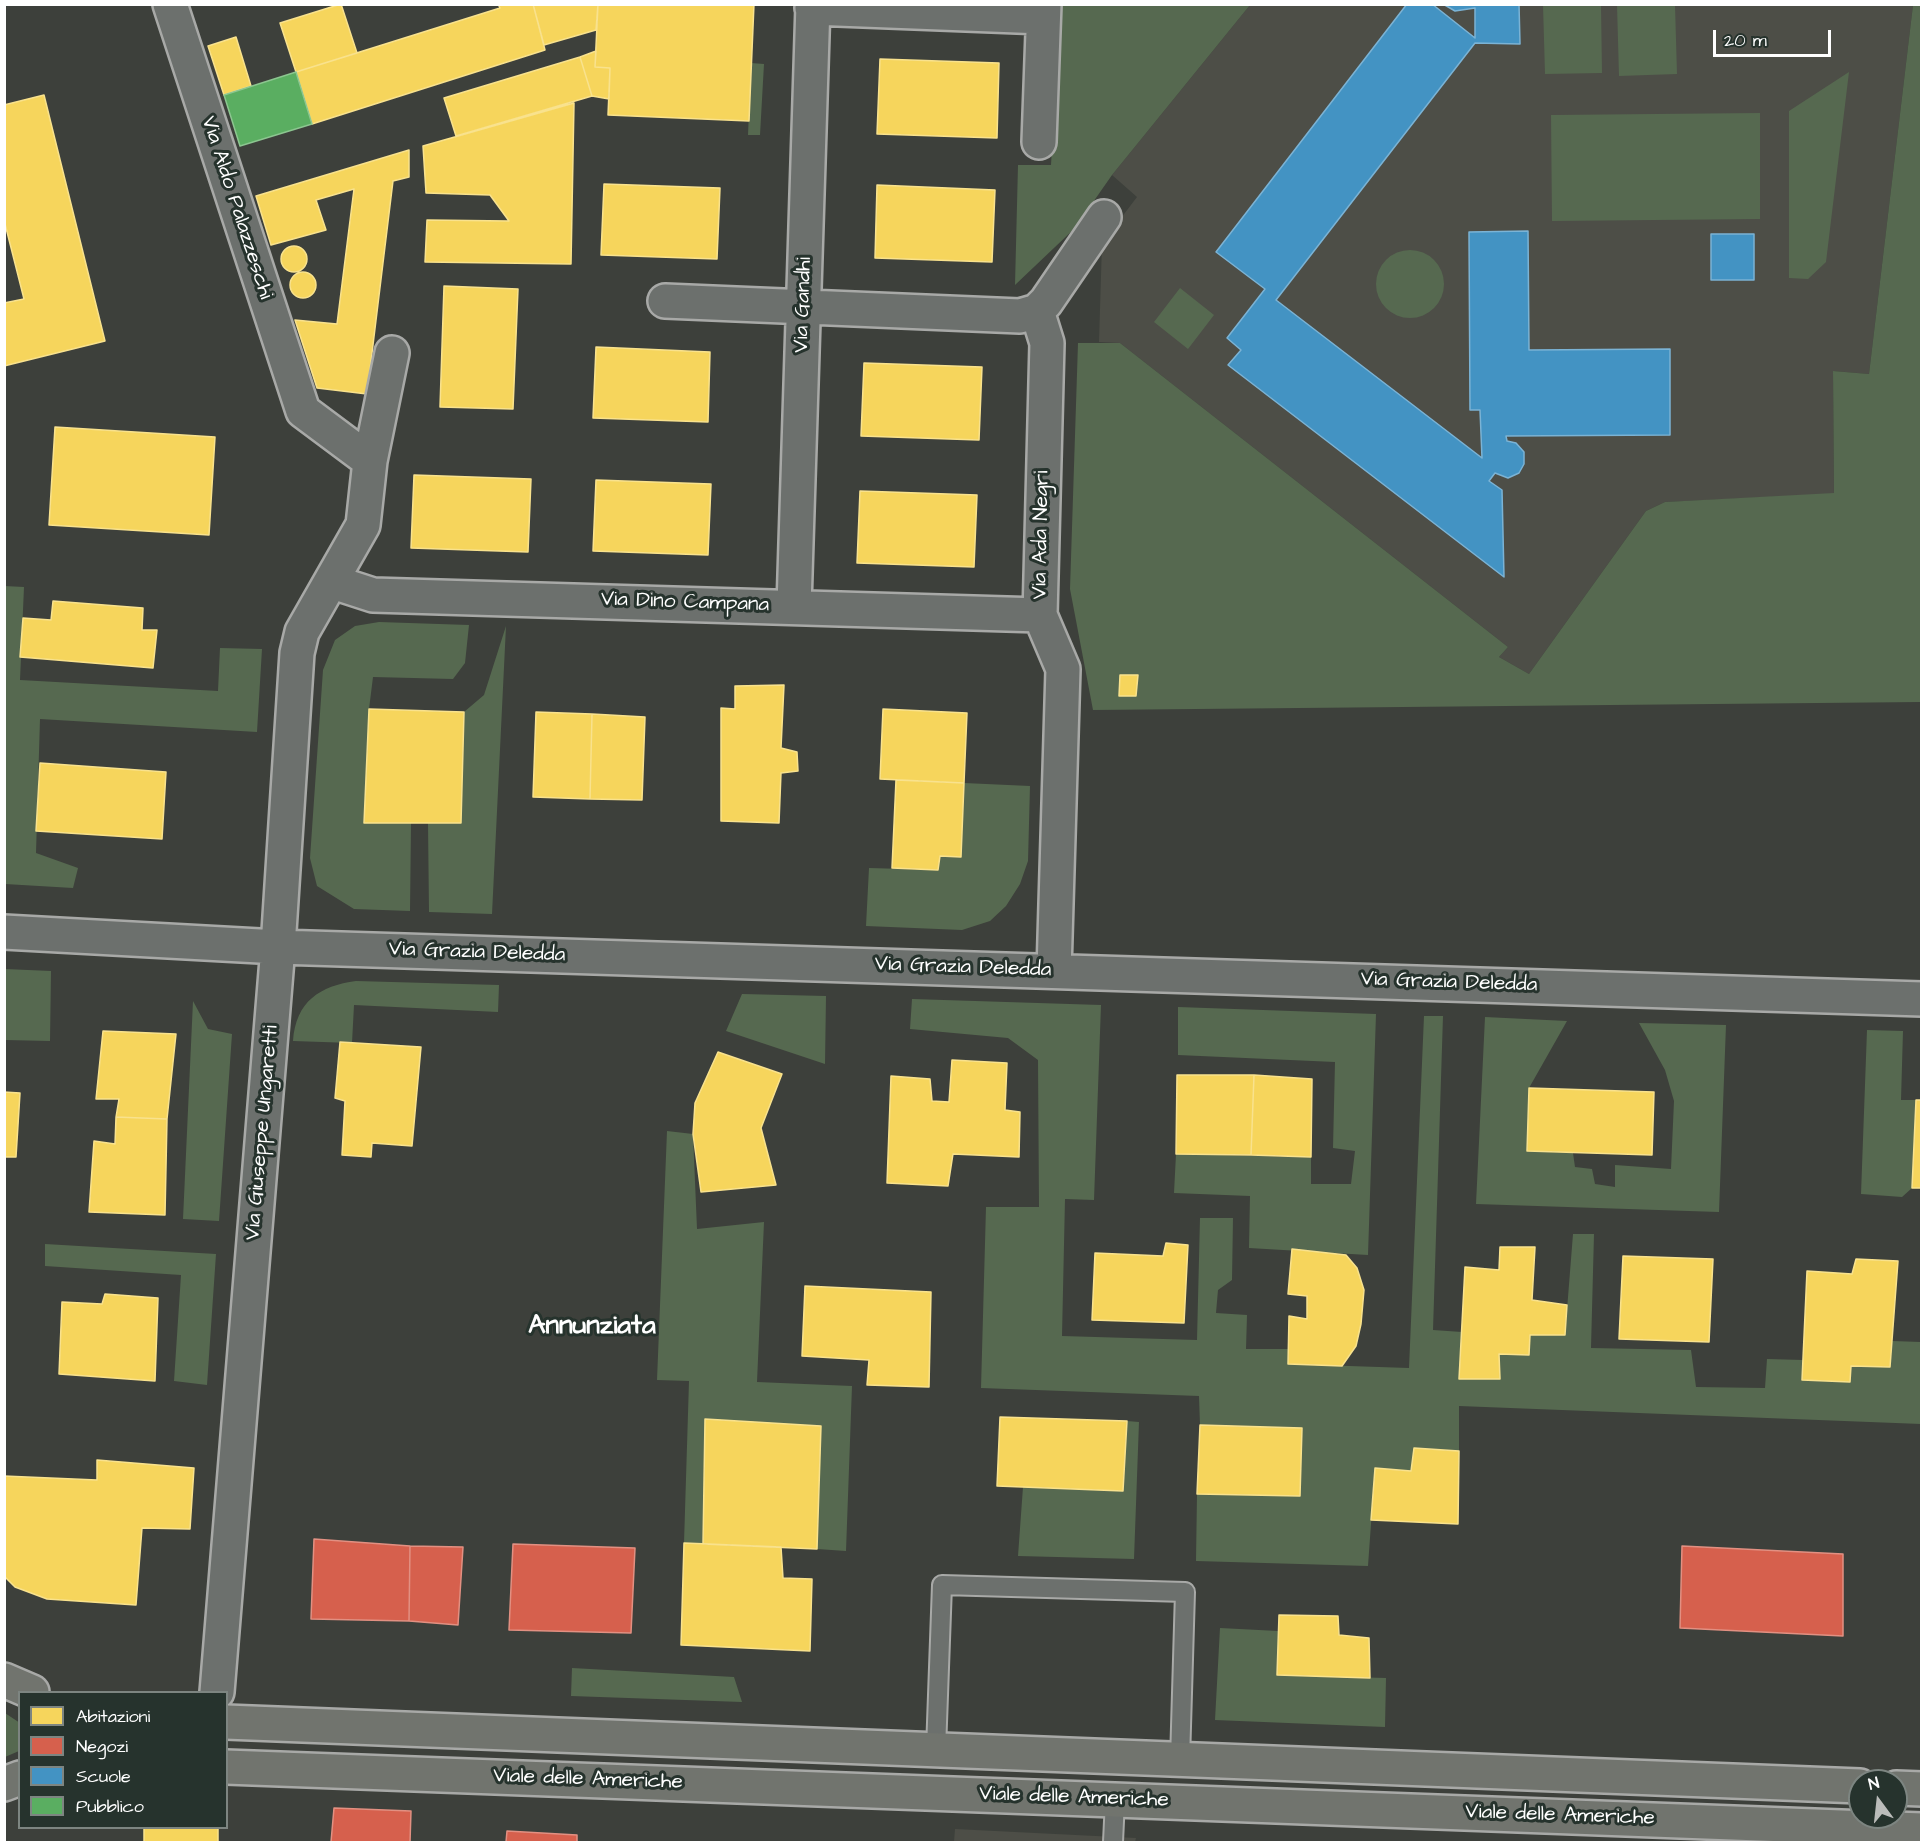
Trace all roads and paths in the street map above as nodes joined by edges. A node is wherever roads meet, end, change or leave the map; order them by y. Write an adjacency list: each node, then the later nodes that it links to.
1 (170, 4): 10 (street, Via Aldo Palazzeschi)
2 (812, 6): 3 (street); 7 (street, Via Gandhi)
3 (1043, 11): 4 (street)
4 (1039, 142)
5 (1104, 217): 8 (street)
6 (665, 301): 7 (street)
7 (805, 306): 8 (street); 12 (street, Via Gandhi)
8 (1037, 311): 13 (street, Via Ada Negri)
9 (392, 353): 10 (street, Via Giuseppe Ungaretti)
10 (370, 461): 11 (street, Via Giuseppe Ungaretti)
11 (333, 582): 12 (street, Via Dino Campana); 15 (street, Via Giuseppe Ungaretti)
12 (794, 606): 13 (street, Via Dino Campana)
13 (1040, 615): 16 (street, Via Ada Negri)
14 (4, 932): 15 (street, Via Grazia Deledda)
15 (278, 947): 16 (street, Via Grazia Deledda); 20 (street, Via Giuseppe Ungaretti)
16 (1054, 971): 17 (street, Via Grazia Deledda)
17 (1922, 999)
18 (4, 1680): 19 (main road)
19 (30, 1691)
20 (217, 1691)
21 (228, 1722): 22 (main road, Viale delle Americhe)
22 (936, 1750): 23 (main road, Viale delle Americhe); 23 (lane)
23 (1180, 1760): 25 (main road, Viale delle Americhe)
24 (228, 1767): 26 (main road, Viale delle Americhe)
25 (1848, 1786)
26 (1115, 1800): 27 (main road, Viale delle Americhe); 28 (lane)
27 (1922, 1830)
28 (1113, 1842)

